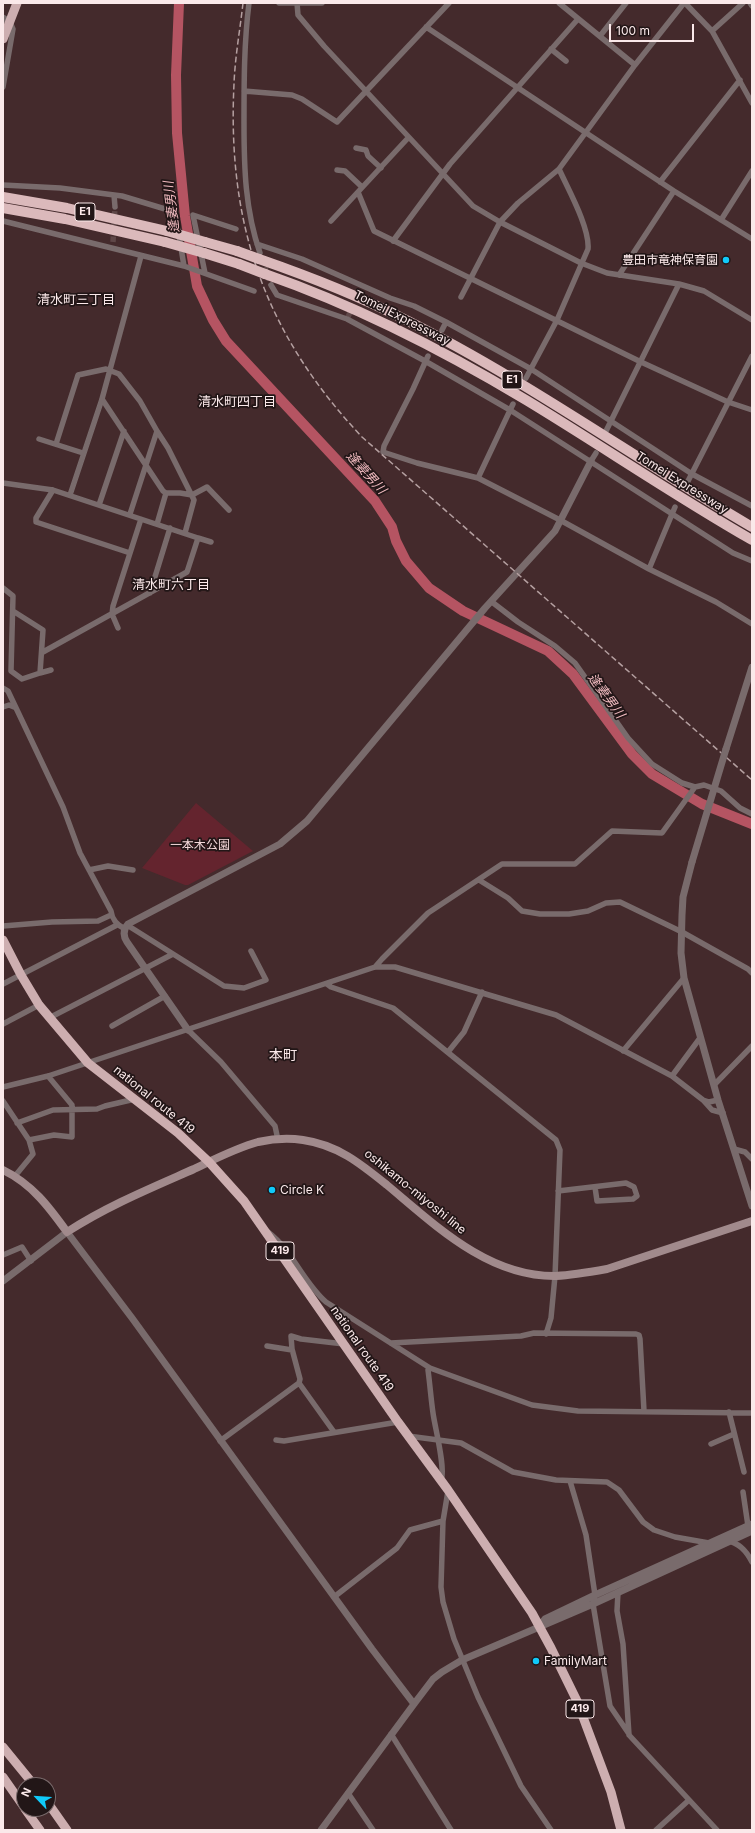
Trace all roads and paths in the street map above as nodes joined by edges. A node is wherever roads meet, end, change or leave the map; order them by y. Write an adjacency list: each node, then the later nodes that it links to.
1 (17, 3): 15 (highway)
2 (249, 3): 26 (street)
3 (278, 3): 4 (street)
4 (284, 3): 5 (street)
5 (297, 3): 6 (street); 27 (street)
6 (322, 3)
7 (449, 3): 16 (street)
8 (559, 3): 14 (street)
9 (626, 3): 18 (street)
10 (684, 3): 17 (street); 22 (street)
11 (743, 3): 17 (street)
12 (750, 3): 13 (street)
13 (752, 6)
14 (578, 18): 18 (street); 20 (street)
15 (7, 20): 19 (highway); 24 (street)
16 (426, 27): 25 (street); 27 (street)
17 (712, 31): 23 (street)
18 (600, 36): 22 (street)
19 (3, 39)
20 (551, 49): 21 (street); 25 (street)
21 (566, 62)
22 (635, 65): 29 (street)
23 (740, 80): 28 (street); 37 (street)
24 (3, 87)
25 (518, 88): 29 (street); 36 (street)
26 (244, 91): 27 (street); 54 (street)
27 (367, 92): 30 (street)
28 (752, 103)
29 (585, 132): 33 (street); 37 (street)
30 (408, 138): 32 (street); 36 (street)
31 (356, 148): 32 (street)
32 (381, 168): 39 (street)
33 (559, 169): 49 (street); 58 (street)
34 (337, 170): 39 (street)
35 (752, 171): 46 (street)
36 (443, 174): 49 (street); 52 (street)
37 (660, 182): 40 (street)
38 (3, 185): 42 (street)
39 (362, 187): 41 (street)
40 (674, 191): 46 (street); 61 (street)
41 (358, 192): 48 (street); 52 (street)
42 (114, 195): 44 (street); 59 (street)
43 (3, 197): 57 (highway, Tomei Expressway / E1, bridge)
44 (115, 207)
45 (3, 208): 113 (highway, Tomei Expressway / E1, bridge)
46 (721, 220): 51 (street)
47 (3, 221): 55 (street)
48 (331, 221)
49 (500, 222): 58 (street); 62 (street)
50 (236, 229): 60 (street)
51 (752, 239)
52 (393, 241): 62 (street)
53 (113, 242): 55 (street)
54 (257, 244): 57 (street); 69 (street)
55 (113, 249): 56 (street)
56 (141, 256): 59 (street); 75 (street)
57 (259, 256): 109 (highway, Tomei Expressway / E1)
58 (581, 263): 61 (street); 67 (street)
59 (185, 266): 60 (street)
60 (203, 273): 65 (street)
61 (619, 275): 63 (street)
62 (471, 278): 66 (street); 67 (street)
63 (679, 284): 68 (street); 73 (street)
64 (271, 285): 72 (street)
65 (254, 291)
66 (461, 297)
67 (557, 320): 73 (street); 74 (street)
68 (752, 320)
69 (446, 322): 70 (street); 74 (street)
70 (442, 330)
71 (752, 356): 78 (street)
72 (427, 359): 80 (street); 93 (street)
73 (641, 362): 78 (street); 82 (street)
74 (531, 369): 76 (street); 82 (street)
75 (110, 370): 77 (street); 84 (street); 87 (street)
76 (526, 378)
77 (102, 400): 83 (street); 88 (street)
78 (728, 402): 81 (street); 92 (street)
79 (513, 404): 80 (street)
80 (510, 410): 90 (street); 93 (street)
81 (752, 410)
82 (611, 422): 85 (street); 92 (street)
83 (124, 431): 91 (street); 100 (street)
84 (156, 431): 91 (street); 99 (street)
85 (606, 431)
86 (39, 439): 87 (street)
87 (56, 444): 88 (street)
88 (83, 453): 98 (street)
89 (596, 453): 90 (street)
90 (591, 461): 104 (street); 107 (street)
91 (146, 465): 97 (street); 105 (street)
92 (692, 474): 94 (street); 101 (street)
93 (478, 478): 107 (street)
94 (687, 483)
95 (3, 484): 96 (street)
96 (53, 490): 98 (street); 115 (street)
97 (166, 493): 99 (street); 108 (street)
98 (70, 495): 100 (street)
99 (192, 496): 103 (street); 111 (street)
100 (99, 505): 105 (street)
101 (752, 506)
102 (675, 507): 104 (street)
103 (229, 510)
104 (672, 513): 116 (street); 117 (street)
105 (130, 514): 106 (street)
106 (141, 519): 108 (street); 115 (street)
107 (560, 520): 117 (street); 120 (street)
108 (157, 524): 110 (street)
109 (752, 526)
110 (170, 528): 111 (street); 119 (street)
111 (185, 533): 112 (street)
112 (198, 538): 114 (street); 119 (street)
113 (752, 540)
114 (211, 542)
115 (130, 553): 122 (street)
116 (752, 561)
117 (649, 569): 123 (street)
118 (3, 588): 121 (street)
119 (150, 593): 122 (street)
120 (492, 602): 132 (street); 140 (street)
121 (13, 611): 125 (street); 128 (street)
122 (112, 614): 124 (street); 125 (street)
123 (752, 624)
124 (118, 628)
125 (43, 652): 128 (street)
126 (752, 667): 141 (street, bridge)
127 (51, 670): 128 (street)
128 (40, 673)
129 (3, 688): 131 (street)
130 (3, 707): 131 (street)
131 (14, 707): 134 (street)
132 (695, 787): 133 (street); 136 (street)
133 (752, 814)
134 (89, 870): 135 (street); 137 (street)
135 (133, 870)
136 (478, 880): 141 (street); 145 (street)
137 (111, 915): 138 (street); 139 (street)
138 (117, 925): 140 (street); 148 (street)
139 (3, 926)
140 (126, 927): 144 (street); 146 (street)
141 (682, 932): 147 (street); 149 (street)
142 (3, 940): 148 (highway, national route 419 / 419)
143 (251, 951): 144 (street)
144 (173, 954): 146 (street)
145 (375, 967): 151 (street); 152 (street)
146 (145, 968): 153 (street); 155 (street)
147 (752, 973)
148 (21, 975): 150 (street); 154 (highway, national route 419 / 419)
149 (684, 978): 159 (street); 161 (street)
150 (3, 984)
151 (327, 984): 158 (street); 162 (street)
152 (482, 992): 161 (street); 162 (street)
153 (165, 996): 157 (street); 158 (street)
154 (39, 1005): 155 (highway, national route 419 / 419); 156 (street)
155 (49, 1018): 163 (highway, national route 419 / 419)
156 (3, 1024)
157 (112, 1026)
158 (188, 1030): 163 (street); 176 (street)
159 (700, 1038): 165 (street); 166 (street)
160 (752, 1046): 166 (street)
161 (623, 1051): 165 (street)
162 (448, 1052): 183 (street)
163 (88, 1063): 164 (street); 168 (highway, national route 419 / 419)
164 (48, 1076): 167 (street); 172 (street)
165 (672, 1076): 169 (street)
166 (715, 1084): 170 (street)
167 (3, 1087)
168 (135, 1099): 172 (street); 179 (highway, national route 419 / 419)
169 (703, 1100): 170 (street); 173 (street)
170 (718, 1100): 173 (street)
171 (3, 1101): 174 (street)
172 (72, 1110): 174 (street); 175 (street)
173 (723, 1113): 177 (street)
174 (17, 1123): 175 (street)
175 (29, 1140): 181 (street)
176 (278, 1140): 179 (main road, oshikamo-miyoshi line); 190 (main road, oshikamo-miyoshi line)
177 (734, 1149): 178 (street); 184 (street)
178 (752, 1159)
179 (209, 1162): 186 (highway, national route 419 / 419); 187 (main road, oshikamo-miyoshi line)
180 (3, 1170): 181 (main road)
181 (14, 1176): 187 (main road)
182 (594, 1187): 182 (street); 183 (street)
183 (558, 1191): 190 (street)
184 (752, 1206)
185 (752, 1222): 190 (main road, oshikamo-miyoshi line)
186 (265, 1229): 193 (street); 194 (highway, national route 419 / 419)
187 (67, 1232): 189 (street); 208 (street)
188 (3, 1255): 189 (street)
189 (31, 1261): 191 (street)
190 (555, 1276): 192 (street)
191 (3, 1281)
192 (546, 1334): 193 (street); 199 (street)
193 (391, 1343): 197 (street)
194 (344, 1344): 196 (street); 202 (highway, national route 419 / 419)
195 (267, 1346): 196 (street)
196 (292, 1350): 198 (street)
197 (429, 1368): 199 (street); 206 (street)
198 (299, 1383): 203 (street); 208 (street)
199 (644, 1411): 200 (street)
200 (729, 1412): 201 (street); 204 (street)
201 (752, 1413)
202 (398, 1422): 203 (street); 205 (highway, national route 419 / 419)
203 (334, 1432): 207 (street)
204 (734, 1434): 209 (street); 210 (street)
205 (408, 1436): 206 (street); 211 (highway, national route 419 / 419)
206 (437, 1439): 211 (street); 212 (street)
207 (276, 1440)
208 (220, 1441): 222 (street)
209 (711, 1444)
210 (744, 1472)
211 (441, 1480): 213 (highway, national route 419 / 419)
212 (570, 1481): 218 (street); 221 (street)
213 (448, 1490): 215 (street); 224 (highway, national route 419 / 419)
214 (743, 1492): 216 (street)
215 (443, 1521): 222 (street); 225 (street)
216 (751, 1527): 217 (street); 218 (street)
217 (729, 1541): 218 (street); 219 (street); 220 (street)
218 (709, 1543): 221 (street)
219 (752, 1562)
220 (618, 1592): 223 (street); 228 (street)
221 (595, 1595): 223 (street); 224 (street)
222 (334, 1597): 226 (street)
223 (593, 1604): 224 (street); 228 (street)
224 (538, 1627): 225 (street); 243 (highway, national route 419 / 419)
225 (462, 1660): 226 (street); 242 (street)
226 (414, 1704): 227 (street)
227 (391, 1734): 232 (street); 241 (street)
228 (629, 1734): 234 (street)
229 (3, 1747): 231 (highway)
230 (3, 1777): 233 (highway)
231 (27, 1777)
232 (348, 1793): 239 (street); 240 (street)
233 (16, 1795)
234 (689, 1800): 244 (street); 245 (street)
235 (56, 1814): 238 (highway)
236 (31, 1817): 237 (highway)
237 (40, 1830)
238 (67, 1830)
239 (321, 1830)
240 (373, 1830)
241 (451, 1830)
242 (552, 1830)
243 (621, 1830)
244 (656, 1830)
245 (717, 1830)

